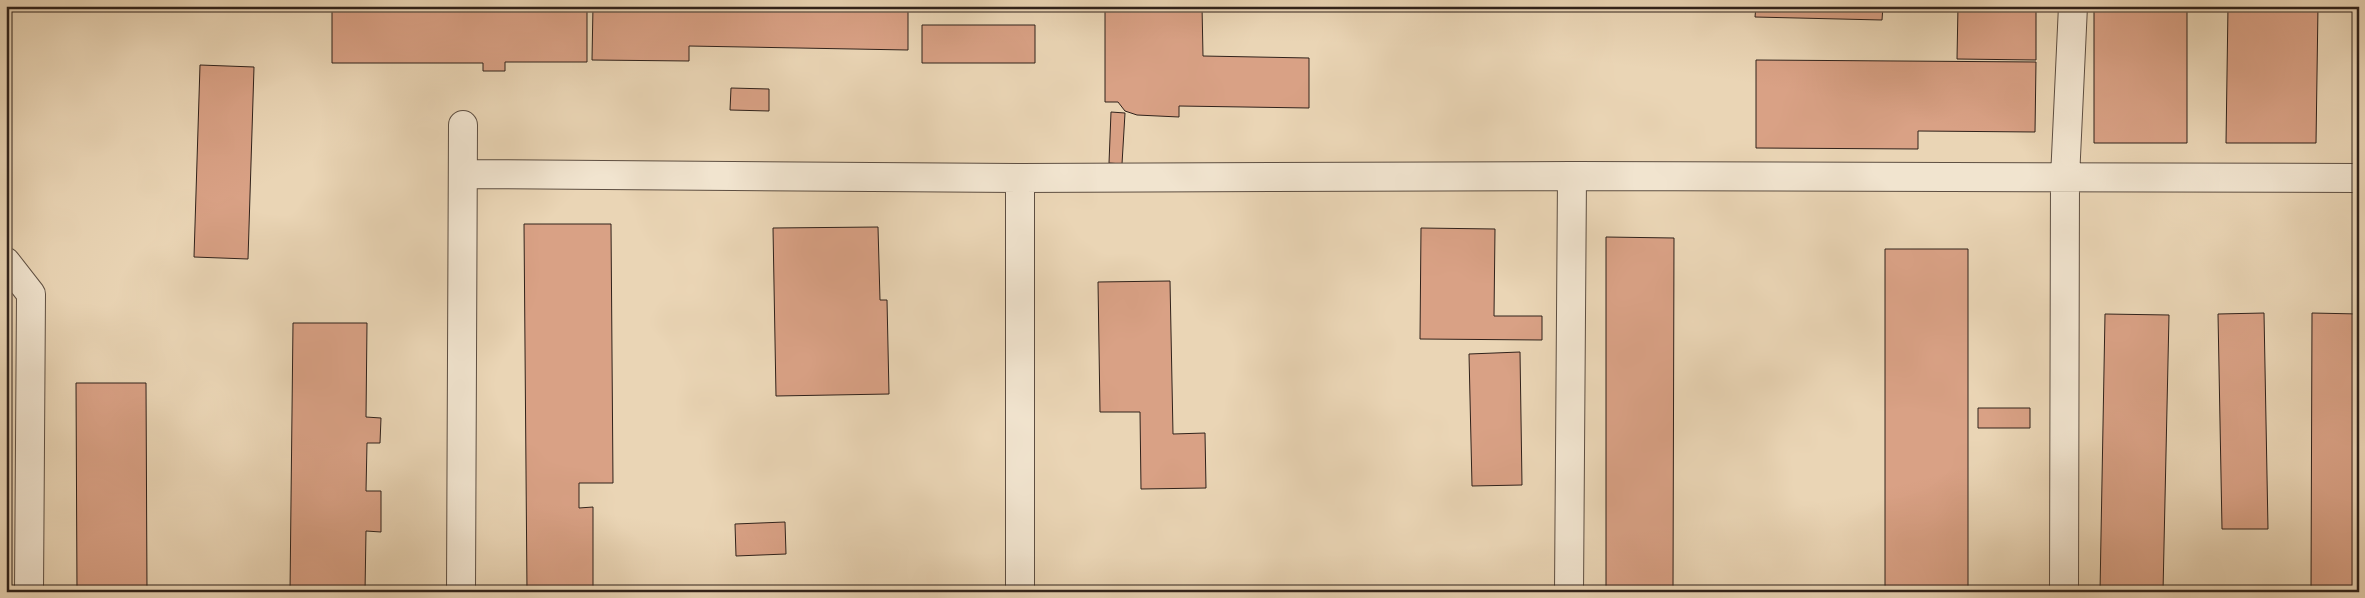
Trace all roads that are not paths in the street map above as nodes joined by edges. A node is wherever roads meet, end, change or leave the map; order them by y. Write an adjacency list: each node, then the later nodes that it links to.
1 (2073, 6): 6 (street)
2 (463, 125): 3 (street)
3 (463, 174): 5 (street); 10 (street)
4 (1572, 176): 5 (street); 6 (street); 12 (street)
5 (1020, 178): 11 (street)
6 (2065, 178): 7 (street); 13 (street)
7 (2359, 178)
8 (6, 262): 9 (street)
9 (29, 592)
10 (460, 592)
11 (1020, 592)
12 (1569, 592)
13 (2064, 592)

